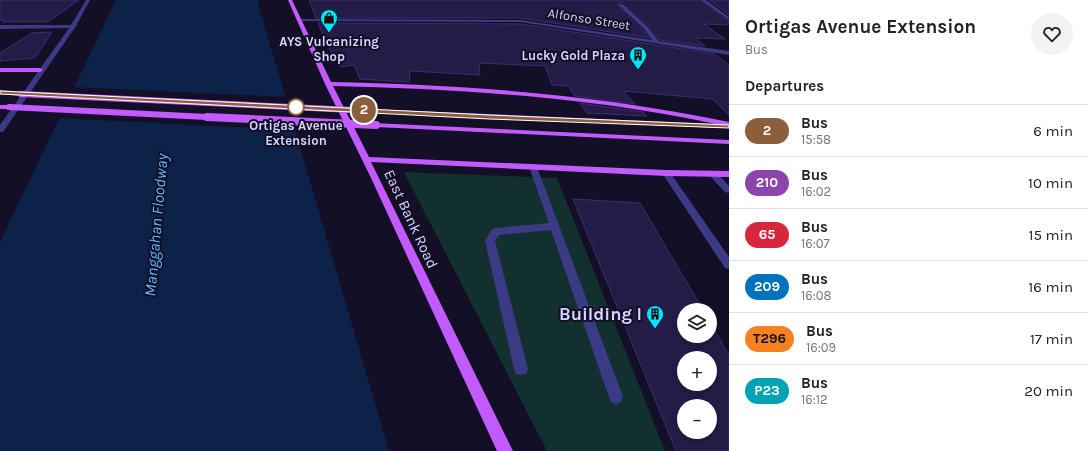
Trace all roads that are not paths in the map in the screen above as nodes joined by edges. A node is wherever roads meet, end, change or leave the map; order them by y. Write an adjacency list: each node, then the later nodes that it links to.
1 (88, 0): 7 (street)
2 (290, 0): 6 (main road, East Bank Road)
3 (703, 0): 5 (street)
4 (621, 5): 9 (street)
5 (729, 19)
6 (300, 20): 9 (street, Alfonso Street); 13 (main road, East Bank Road)
7 (73, 26): 8 (street); 12 (street)
8 (0, 27)
9 (657, 42): 10 (street, Alfonso Street)
10 (729, 54)
11 (0, 70): 12 (main road)
12 (40, 70): 17 (street)
13 (328, 84): 16 (main road); 19 (main road, East Bank Road)
14 (0, 92): 16 (main road, bridge)
15 (0, 107): 18 (main road, bridge)
16 (729, 125)
17 (0, 130)
18 (729, 142)
19 (366, 159): 20 (main road); 29 (main road, East Bank Road)
20 (533, 167): 21 (main road); 25 (street)
21 (666, 173): 22 (main road); 26 (street)
22 (713, 174): 23 (main road); 24 (street)
23 (729, 174)
24 (728, 190)
25 (555, 226): 27 (street); 28 (street)
26 (729, 265)
27 (521, 368)
28 (616, 398)
29 (505, 451)

